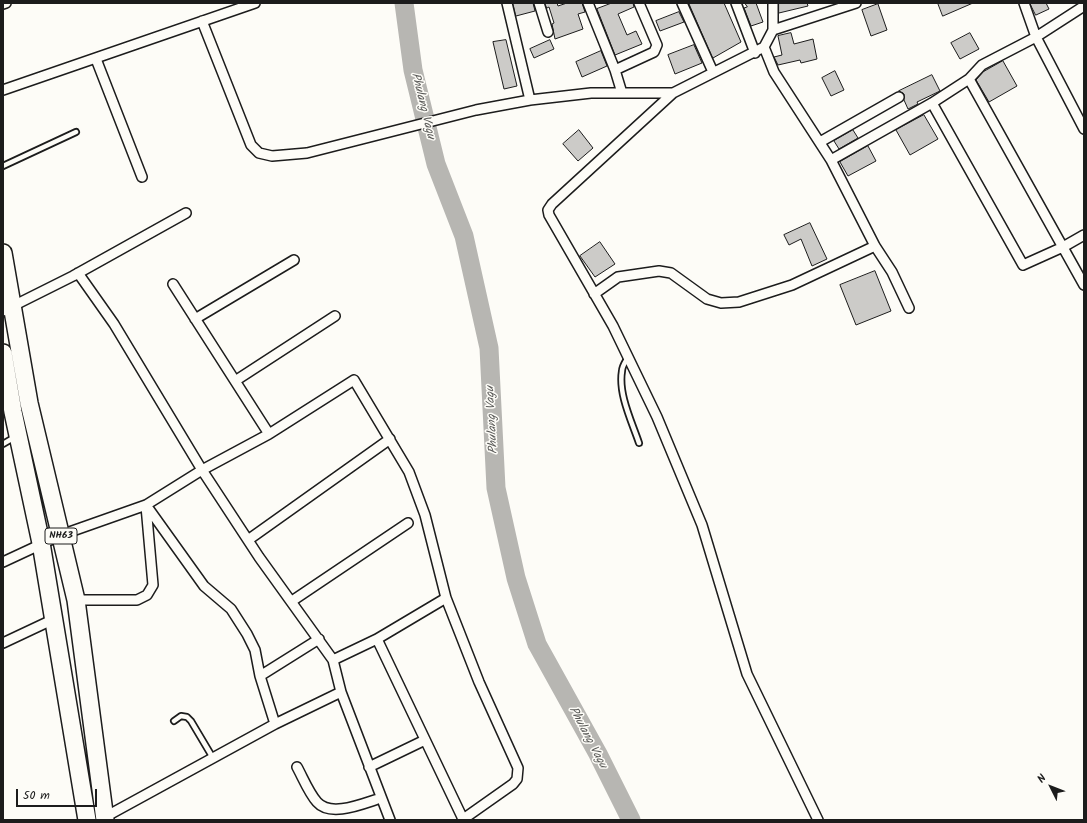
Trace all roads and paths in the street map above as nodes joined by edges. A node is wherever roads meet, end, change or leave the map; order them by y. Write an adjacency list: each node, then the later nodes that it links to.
1 (255, 3): 11 (street)
2 (508, 3): 27 (street)
3 (539, 3): 15 (street)
4 (588, 3): 20 (street)
5 (639, 3): 20 (street)
6 (682, 3): 21 (street)
7 (736, 3): 18 (street)
8 (774, 3): 14 (street)
9 (856, 3): 14 (street)
10 (1024, 3): 16 (street)
11 (241, 5): 13 (street)
12 (1084, 6): 16 (street)
13 (202, 22): 19 (street); 27 (street)
14 (773, 30): 17 (street)
15 (548, 32)
16 (1036, 37): 22 (street); 29 (street)
17 (764, 47): 18 (street); 31 (street)
18 (755, 53): 21 (street)
19 (96, 59): 23 (street); 34 (street)
20 (615, 70): 24 (street)
21 (713, 72): 25 (street)
22 (969, 79): 28 (street); 38 (street)
23 (3, 90)
24 (622, 92): 25 (street); 27 (street)
25 (673, 93): 44 (street)
26 (899, 97): 31 (street)
27 (530, 100)
28 (932, 103): 32 (street); 38 (street)
29 (1084, 129)
30 (76, 132): 33 (lane)
31 (820, 142): 32 (street)
32 (831, 160): 37 (street)
33 (3, 166)
34 (142, 177)
35 (186, 213): 41 (street)
36 (1084, 235): 38 (street)
37 (875, 246): 44 (street); 46 (street)
38 (1063, 247): 43 (street)
39 (3, 253): 45 (highway, NH63)
40 (294, 260): 48 (street)
41 (78, 273): 45 (street); 58 (street)
42 (172, 284): 48 (street)
43 (1084, 285)
44 (594, 294): 50 (street)
45 (8, 308): 61 (highway, NH63)
46 (909, 308)
47 (335, 316): 51 (street)
48 (195, 319): 51 (street)
49 (3, 353): 52 (highway, NH63)
50 (628, 357): 56 (lane); 86 (street)
51 (235, 381): 54 (street)
52 (8, 415): 53 (highway, NH63)
53 (18, 434): 57 (lane); 63 (highway, NH63)
54 (270, 434): 55 (street); 58 (street)
55 (390, 439): 62 (street); 65 (street)
56 (640, 443)
57 (3, 444)
58 (202, 470): 59 (street); 62 (street)
59 (146, 505): 61 (street); 66 (street); 73 (street)
60 (408, 523): 67 (street)
61 (61, 535): 63 (street); 66 (highway, NH63)
62 (248, 540): 67 (street)
63 (41, 543): 64 (street); 68 (highway, NH63)
64 (3, 562)
65 (446, 598): 70 (street); 83 (street)
66 (76, 600): 82 (highway, NH63)
67 (292, 601): 69 (street)
68 (54, 619): 71 (street); 84 (highway, NH63)
69 (319, 639): 72 (street); 73 (street)
70 (377, 639): 72 (street); 77 (street)
71 (3, 643)
72 (333, 660): 74 (street)
73 (260, 676): 76 (street)
74 (341, 692): 76 (street); 79 (street)
75 (174, 721): 78 (lane)
76 (275, 724): 78 (street)
77 (425, 740): 79 (street); 83 (street)
78 (213, 758): 82 (street)
79 (369, 767): 81 (street)
80 (297, 768): 81 (street)
81 (381, 798): 85 (street)
82 (105, 818)
83 (462, 819)
84 (87, 820)
85 (390, 820)
86 (818, 820)

